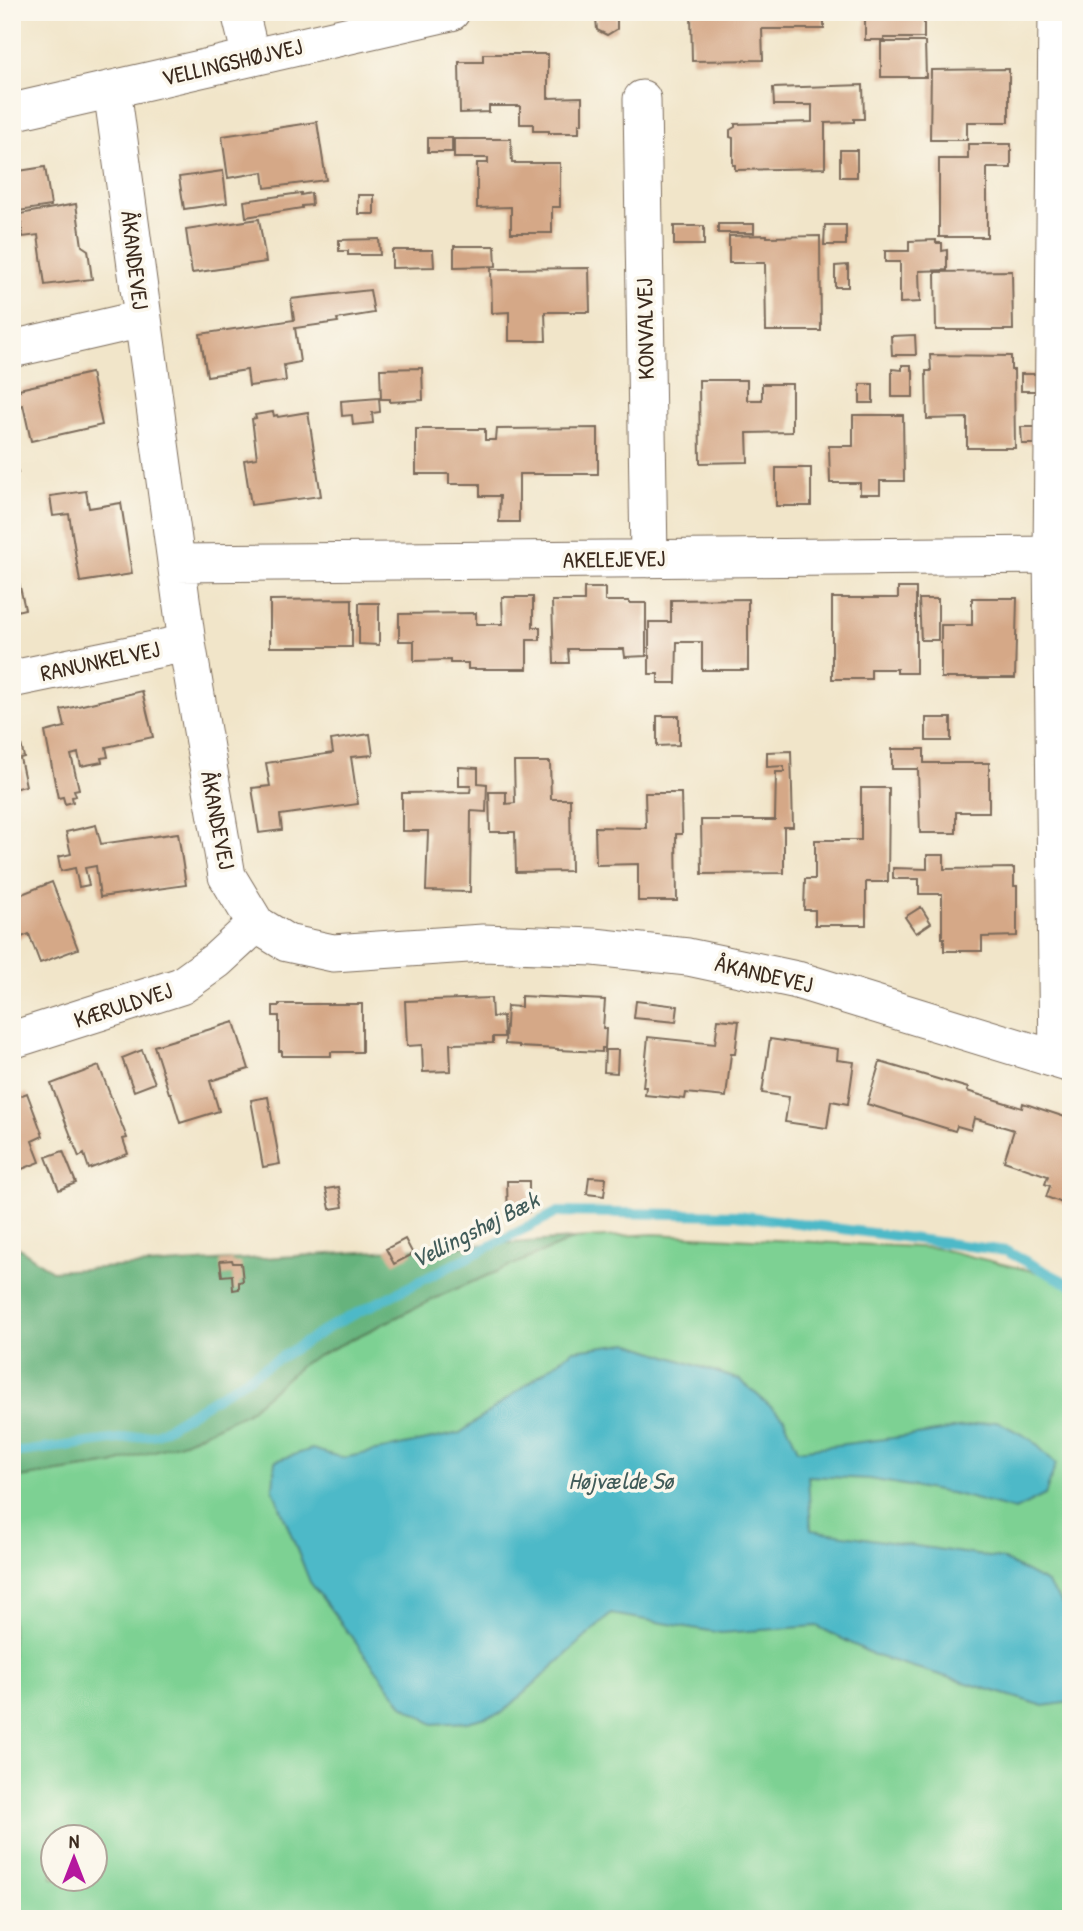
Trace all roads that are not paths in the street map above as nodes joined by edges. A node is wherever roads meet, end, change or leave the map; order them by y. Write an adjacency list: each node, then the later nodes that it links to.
1 (240, 12): 4 (street)
2 (451, 12): 4 (street, VELLINGSHØJVEJ)
3 (1057, 12): 10 (street)
4 (251, 57): 5 (street, VELLINGSHØJVEJ)
5 (112, 89): 7 (street, VELLINGSHØJVEJ); 8 (street, ÅKANDEVEJ)
6 (642, 99): 11 (street, KONVALVEJ)
7 (12, 112)
8 (142, 319): 9 (street); 12 (street, ÅKANDEVEJ)
9 (12, 349)
10 (1052, 555): 11 (street, AKELEJEVEJ); 17 (street)
11 (649, 559): 12 (street, AKELEJEVEJ)
12 (176, 563): 13 (street, ÅKANDEVEJ)
13 (187, 643): 14 (street, RANUNKELVEJ); 15 (street, ÅKANDEVEJ)
14 (12, 679)
15 (256, 924): 16 (street, KÆRULDVEJ); 17 (street, ÅKANDEVEJ)
16 (12, 1040)
17 (1065, 1062)

